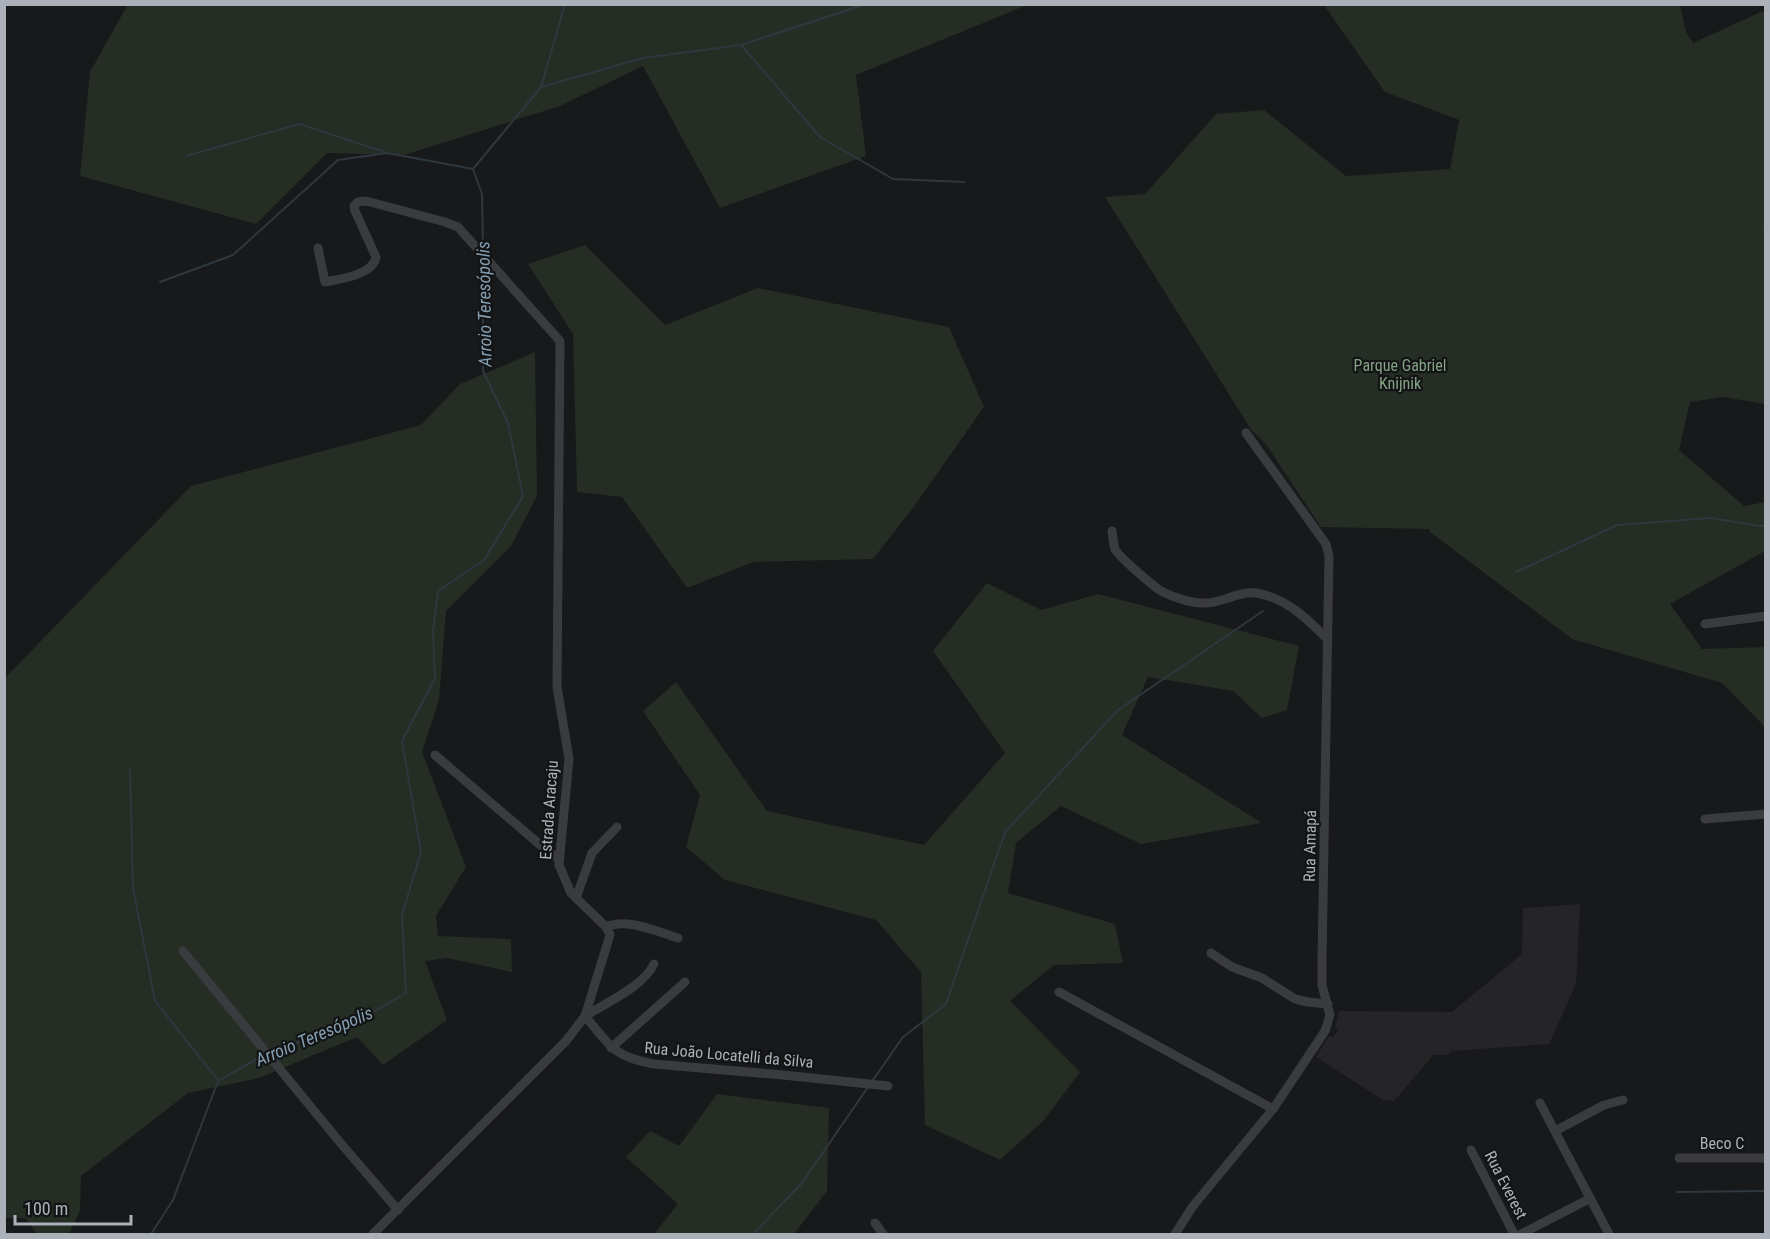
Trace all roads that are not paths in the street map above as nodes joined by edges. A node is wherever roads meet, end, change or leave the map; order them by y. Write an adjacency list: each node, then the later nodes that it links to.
1 (318, 248): 11 (street, Estrada Aracaju)
2 (1246, 433): 6 (street, Rua Amapá)
3 (1112, 531): 6 (street)
4 (1766, 616): 5 (street)
5 (1705, 624)
6 (1328, 640): 20 (street, Rua Amapá)
7 (435, 755): 11 (street)
8 (1766, 814): 9 (street)
9 (1705, 819)
10 (617, 827): 12 (street)
11 (559, 859): 12 (street, Estrada Aracaju)
12 (576, 898): 13 (street, Estrada Aracaju)
13 (606, 927): 14 (street); 21 (street)
14 (678, 938)
15 (183, 951): 32 (street)
16 (1211, 953): 20 (street)
17 (654, 964): 21 (street)
18 (685, 981): 22 (street)
19 (1059, 992): 26 (street)
20 (1328, 1004): 26 (street, Rua Amapá)
21 (585, 1016): 22 (street, Rua João Locatelli da Silva); 32 (street)
22 (611, 1048): 23 (street, Rua João Locatelli da Silva)
23 (888, 1086)
24 (1623, 1100): 27 (street)
25 (1540, 1104): 27 (street)
26 (1273, 1109): 36 (street, Rua Amapá)
27 (1555, 1131): 31 (street)
28 (1471, 1150): 37 (street, Rua Everest)
29 (1679, 1158): 30 (street, Beco C)
30 (1766, 1158)
31 (1589, 1199): 38 (street); 39 (street)
32 (398, 1210): 34 (street)
33 (875, 1223): 35 (street)
34 (373, 1234)
35 (883, 1234)
36 (1175, 1234)
37 (1514, 1234)
38 (1521, 1234)
39 (1609, 1234)

